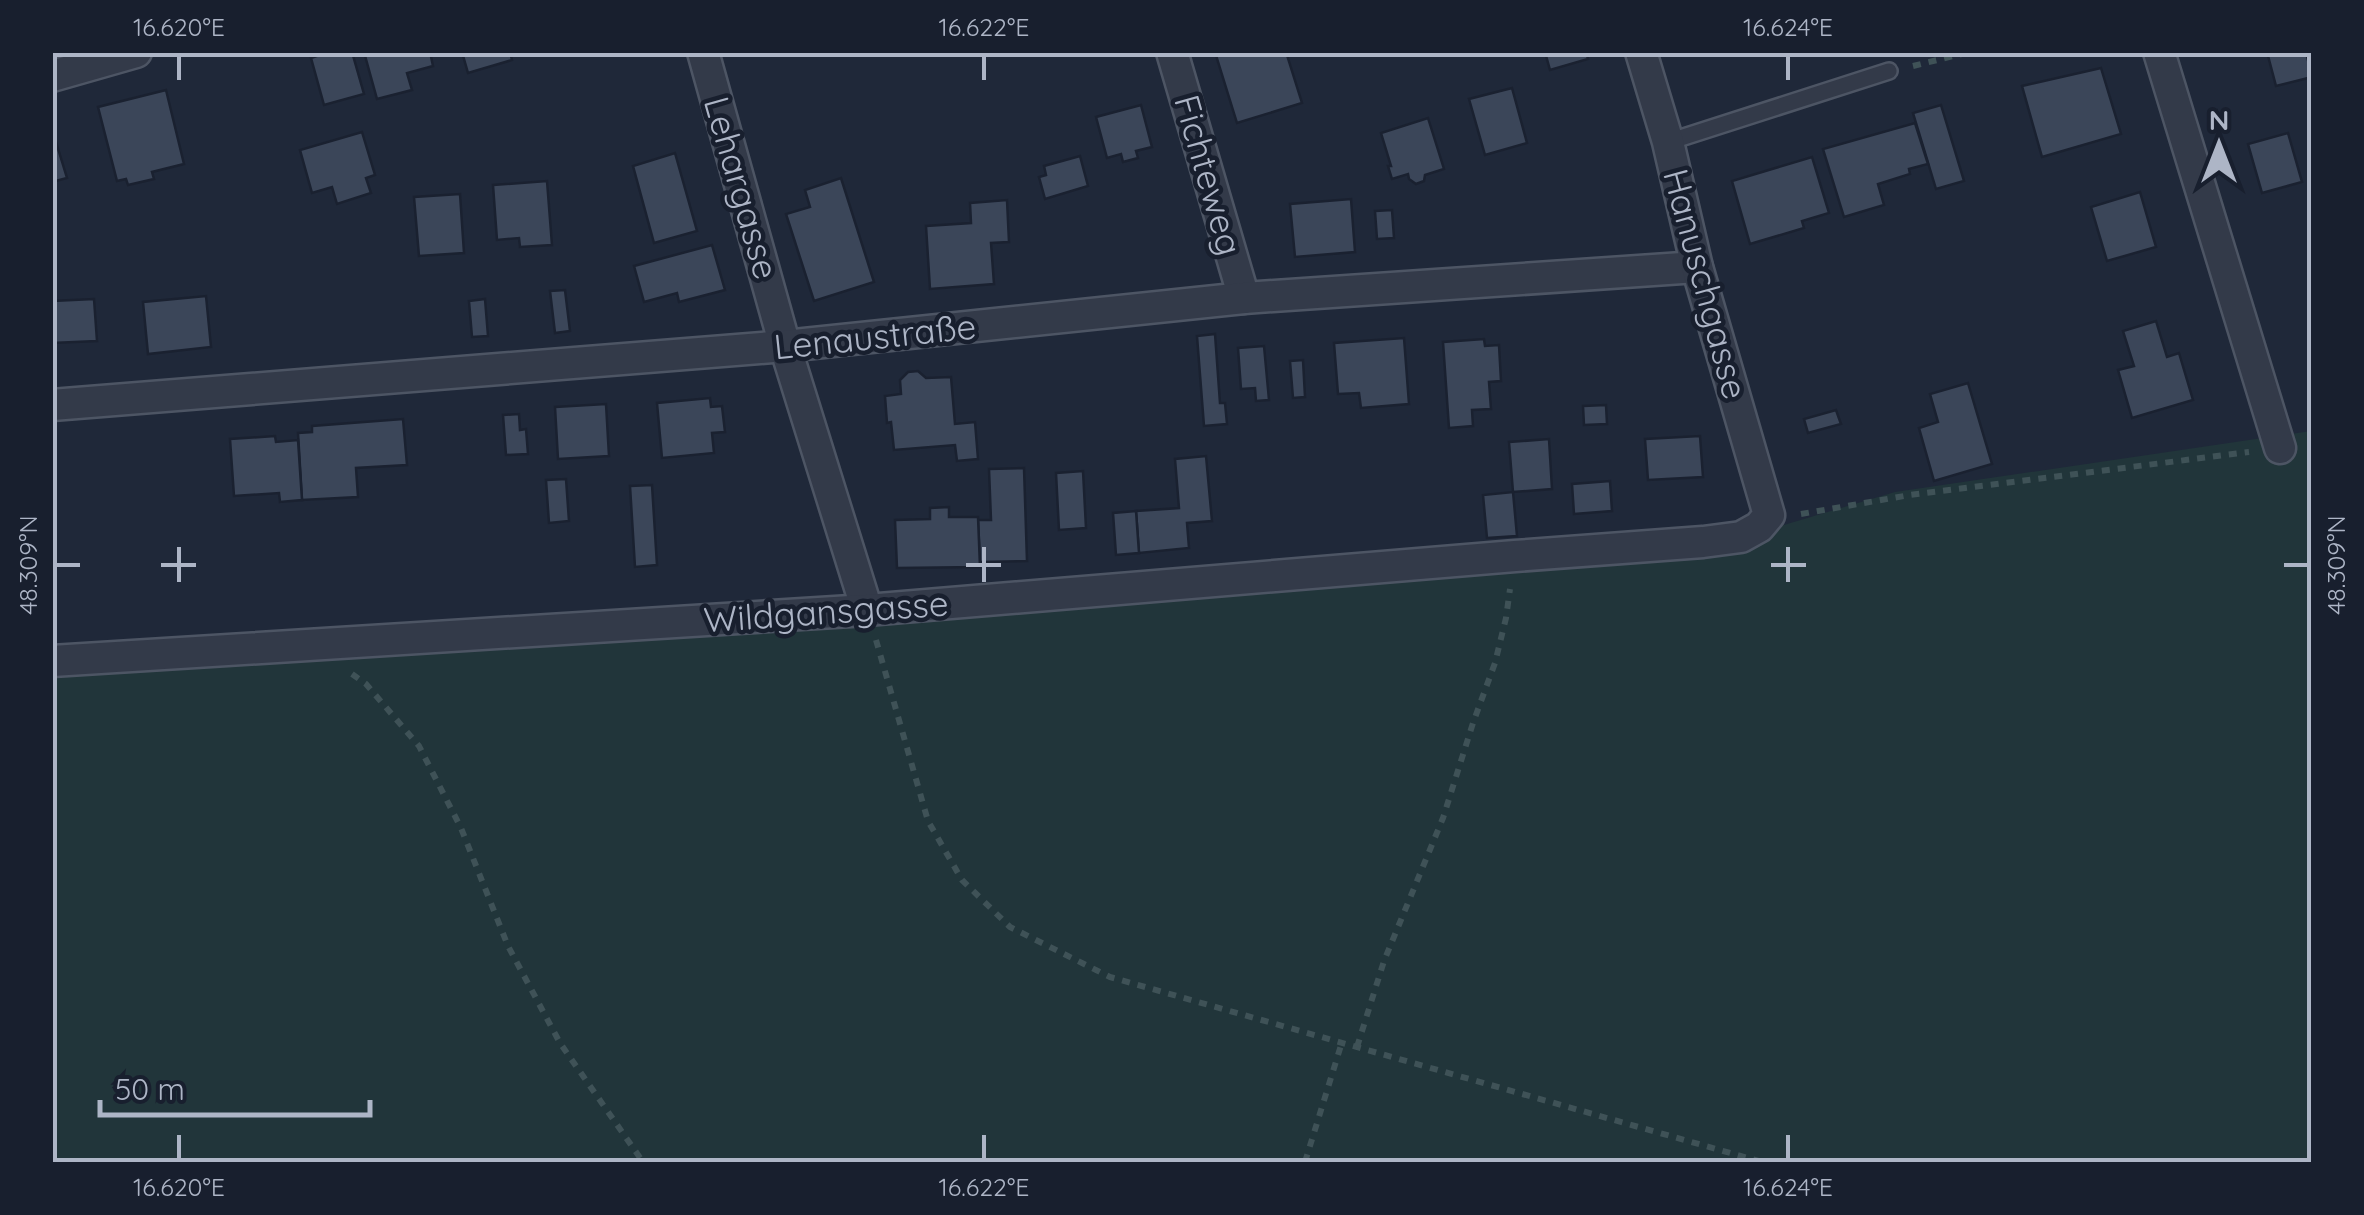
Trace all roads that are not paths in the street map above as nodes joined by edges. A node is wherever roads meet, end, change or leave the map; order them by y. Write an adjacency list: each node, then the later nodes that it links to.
1 (136, 52): 7 (street)
2 (703, 52): 11 (street, Lehargasse)
3 (1172, 52): 10 (street, Fichteweg)
4 (1640, 52): 8 (street, Hanuschgasse)
5 (2159, 52): 13 (street)
6 (1889, 72): 8 (lane)
7 (52, 76)
8 (1668, 142): 9 (street, Hanuschgasse)
9 (1696, 267): 10 (street, Lenaustraße); 14 (street, Hanuschgasse)
10 (1244, 298): 11 (street, Lenaustraße)
11 (785, 346): 12 (street, Lenaustraße); 15 (street, Lehargasse)
12 (52, 405)
13 (2280, 448)
14 (1770, 515): 15 (street, Wildgansgasse)
15 (867, 610): 16 (street, Wildgansgasse)
16 (52, 662)

